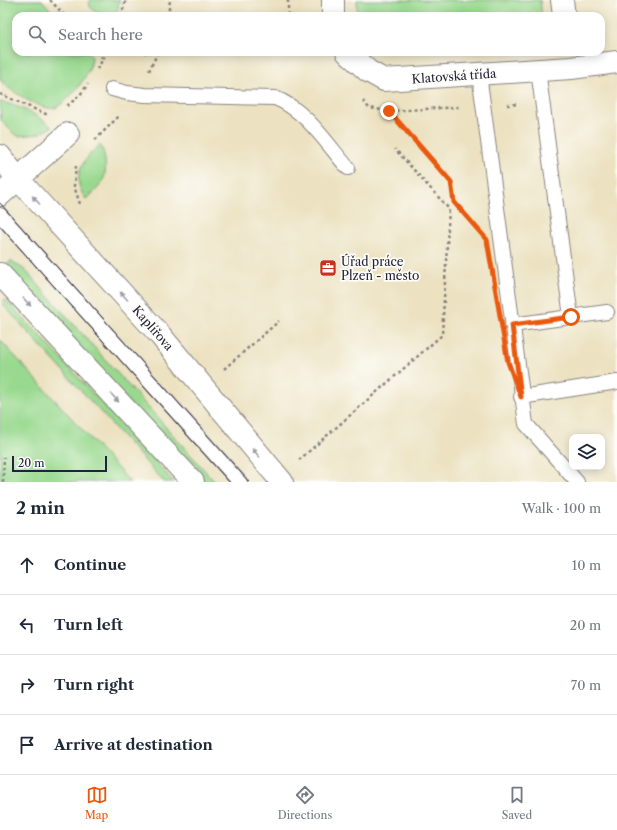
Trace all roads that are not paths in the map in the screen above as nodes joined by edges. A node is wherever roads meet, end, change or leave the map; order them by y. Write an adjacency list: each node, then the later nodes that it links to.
1 (333, 0): 3 (street)
2 (562, 0): 4 (street)
3 (333, 12)
4 (564, 12)
5 (351, 56): 9 (street, Klatovská třída)
6 (570, 60): 7 (street, Klatovská třída); 8 (street, Klatovská třída)
7 (617, 62)
8 (538, 70): 9 (street, Klatovská třída); 19 (lane)
9 (479, 74): 20 (lane)
10 (112, 89): 13 (lane)
11 (68, 134): 14 (street)
12 (0, 156): 14 (street, Kaplířova)
13 (348, 168)
14 (18, 179): 15 (street); 23 (street, Kaplířova, one-way to 14)
15 (0, 195)
16 (0, 215): 25 (lane)
17 (0, 274): 24 (street, one-way to 24)
18 (607, 312): 19 (lane)
19 (571, 317): 20 (lane)
20 (512, 325): 22 (lane)
21 (617, 382): 22 (lane)
22 (521, 397): 26 (lane)
23 (287, 474)
24 (193, 482)
25 (240, 482)
26 (578, 482)

